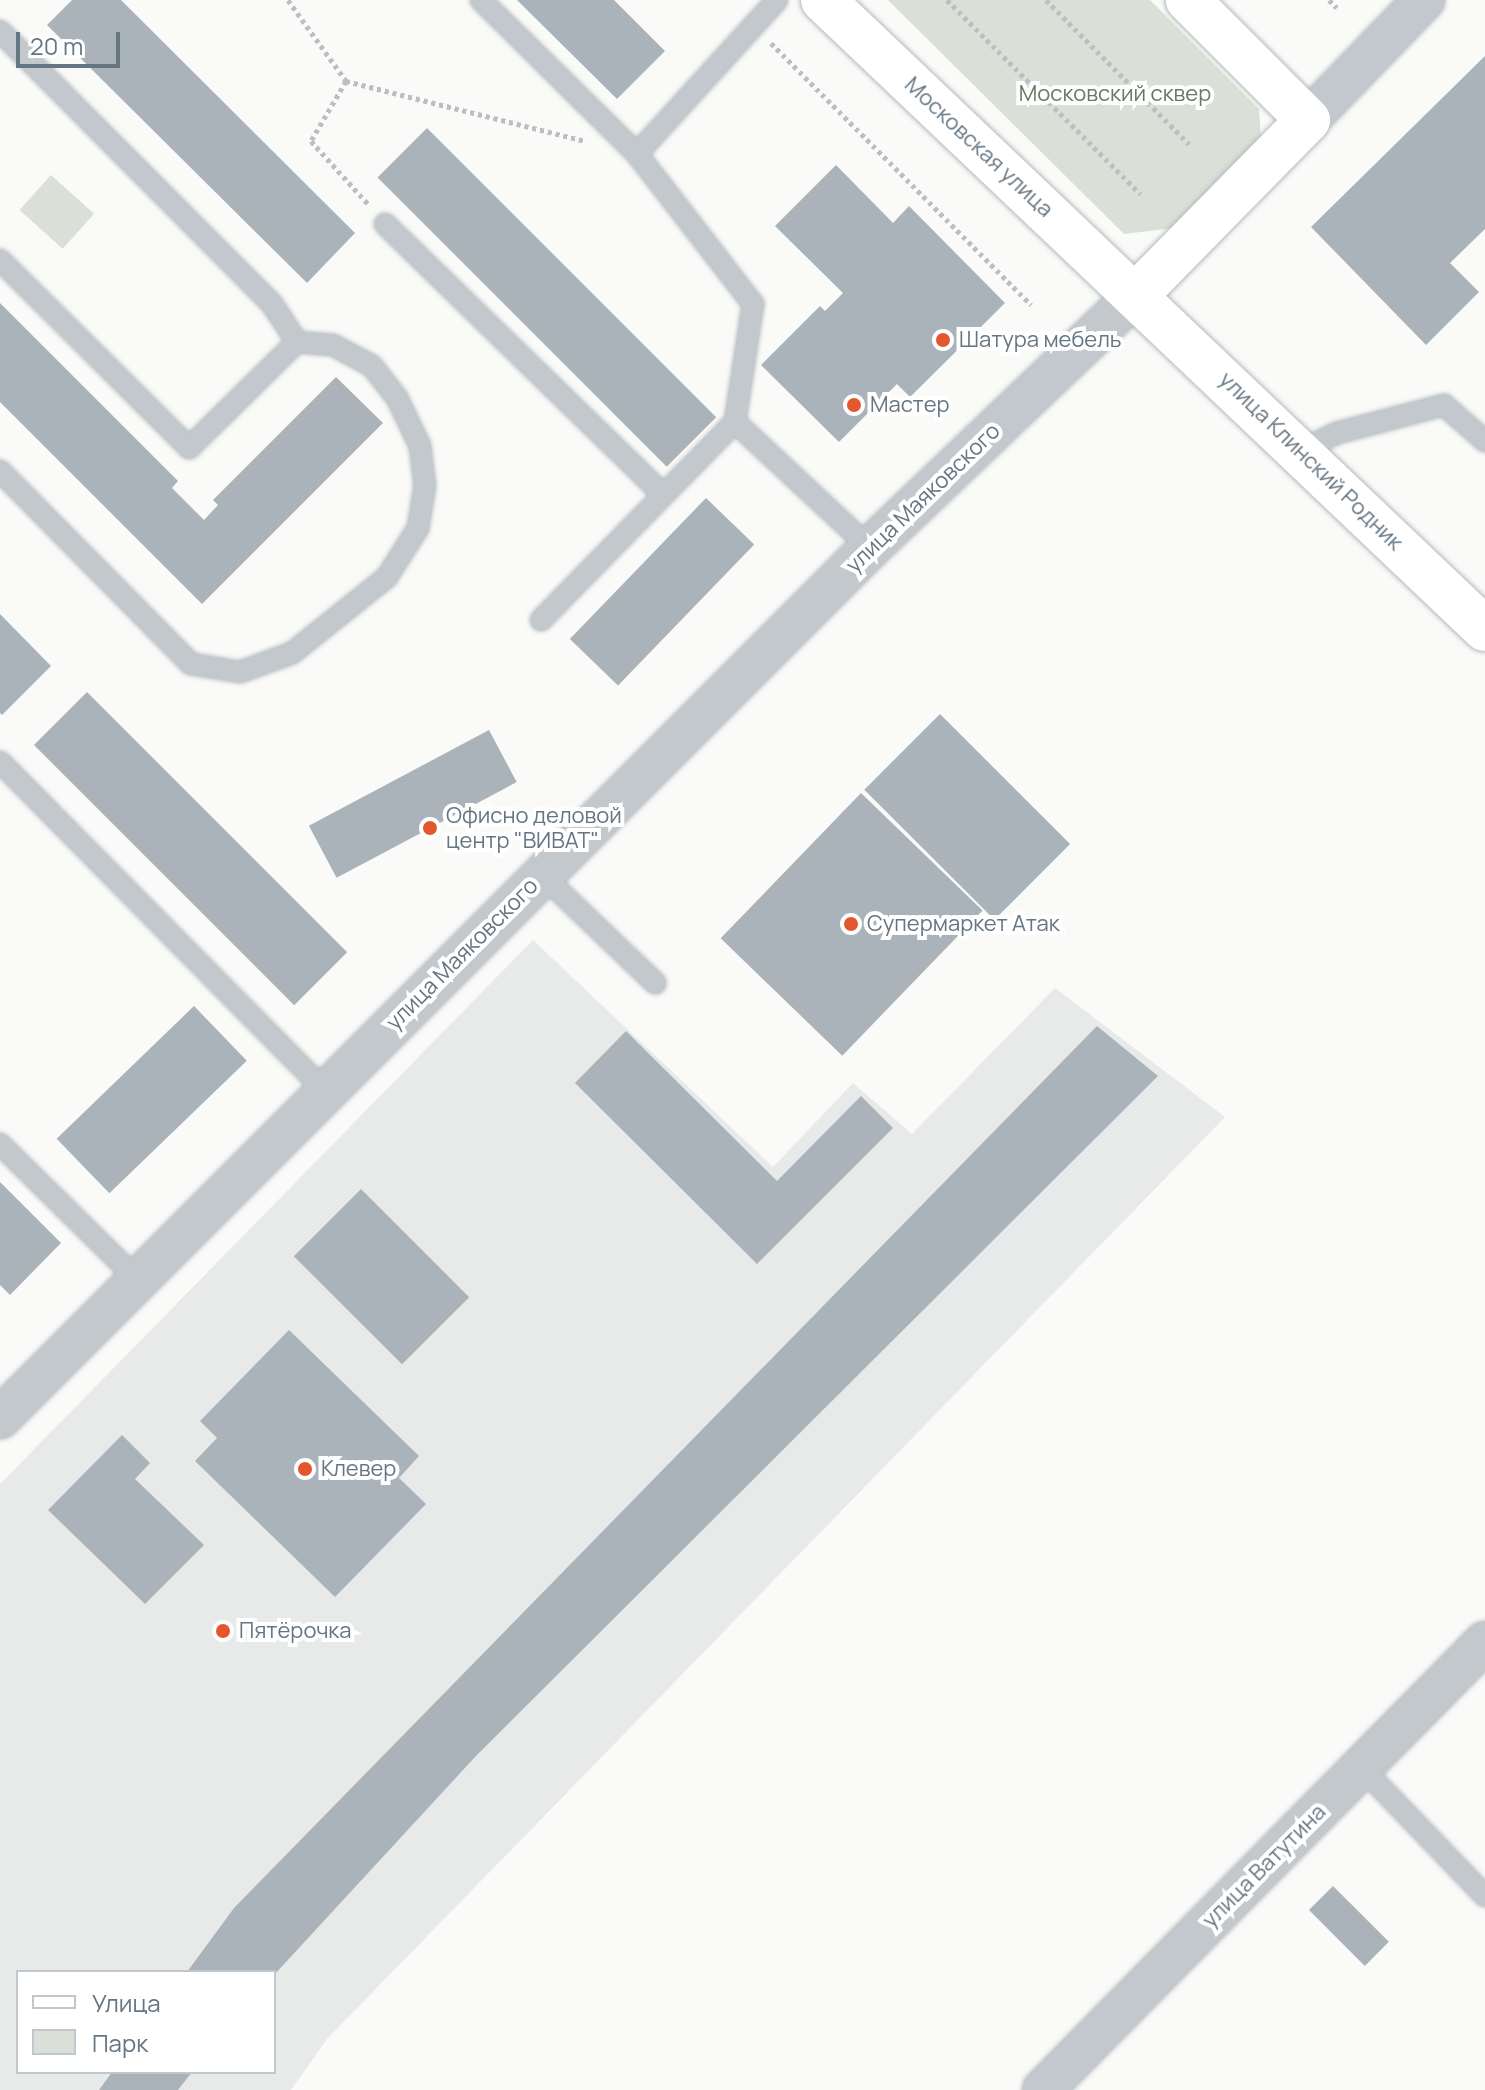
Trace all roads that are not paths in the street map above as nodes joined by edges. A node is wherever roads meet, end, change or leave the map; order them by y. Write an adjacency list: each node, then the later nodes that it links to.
1 (481, 0): 8 (lane)
2 (777, 0): 8 (lane)
3 (823, 0): 11 (main road, Московская улица)
4 (1188, 0): 7 (main road)
5 (1424, 0): 7 (street)
6 (0, 31): 12 (lane)
7 (1308, 120): 11 (main road)
8 (637, 154): 13 (lane)
9 (385, 224): 17 (lane)
10 (0, 260): 12 (lane)
11 (1136, 295): 15 (main road, улица Клинский Родник); 18 (street, улица Маяковского)
12 (297, 342): 16 (lane)
13 (735, 422): 17 (lane); 18 (lane)
14 (1485, 441): 15 (lane)
15 (1300, 451): 19 (main road, улица Клинский Родник)
16 (0, 471)
17 (663, 494): 20 (lane)
18 (870, 548): 22 (street, улица Маяковского)
19 (1480, 614)
20 (541, 620)
21 (0, 762): 24 (lane)
22 (541, 874): 23 (lane); 24 (street, улица Маяковского)
23 (655, 983)
24 (326, 1092): 26 (street, улица Маяковского)
25 (0, 1144): 26 (lane)
26 (138, 1280): 27 (street, улица Маяковского)
27 (5, 1404)
28 (1485, 1642): 29 (street, улица Ватутина)
29 (1361, 1767): 30 (lane); 31 (street, улица Ватутина)
30 (1485, 1896)
31 (1043, 2090)

